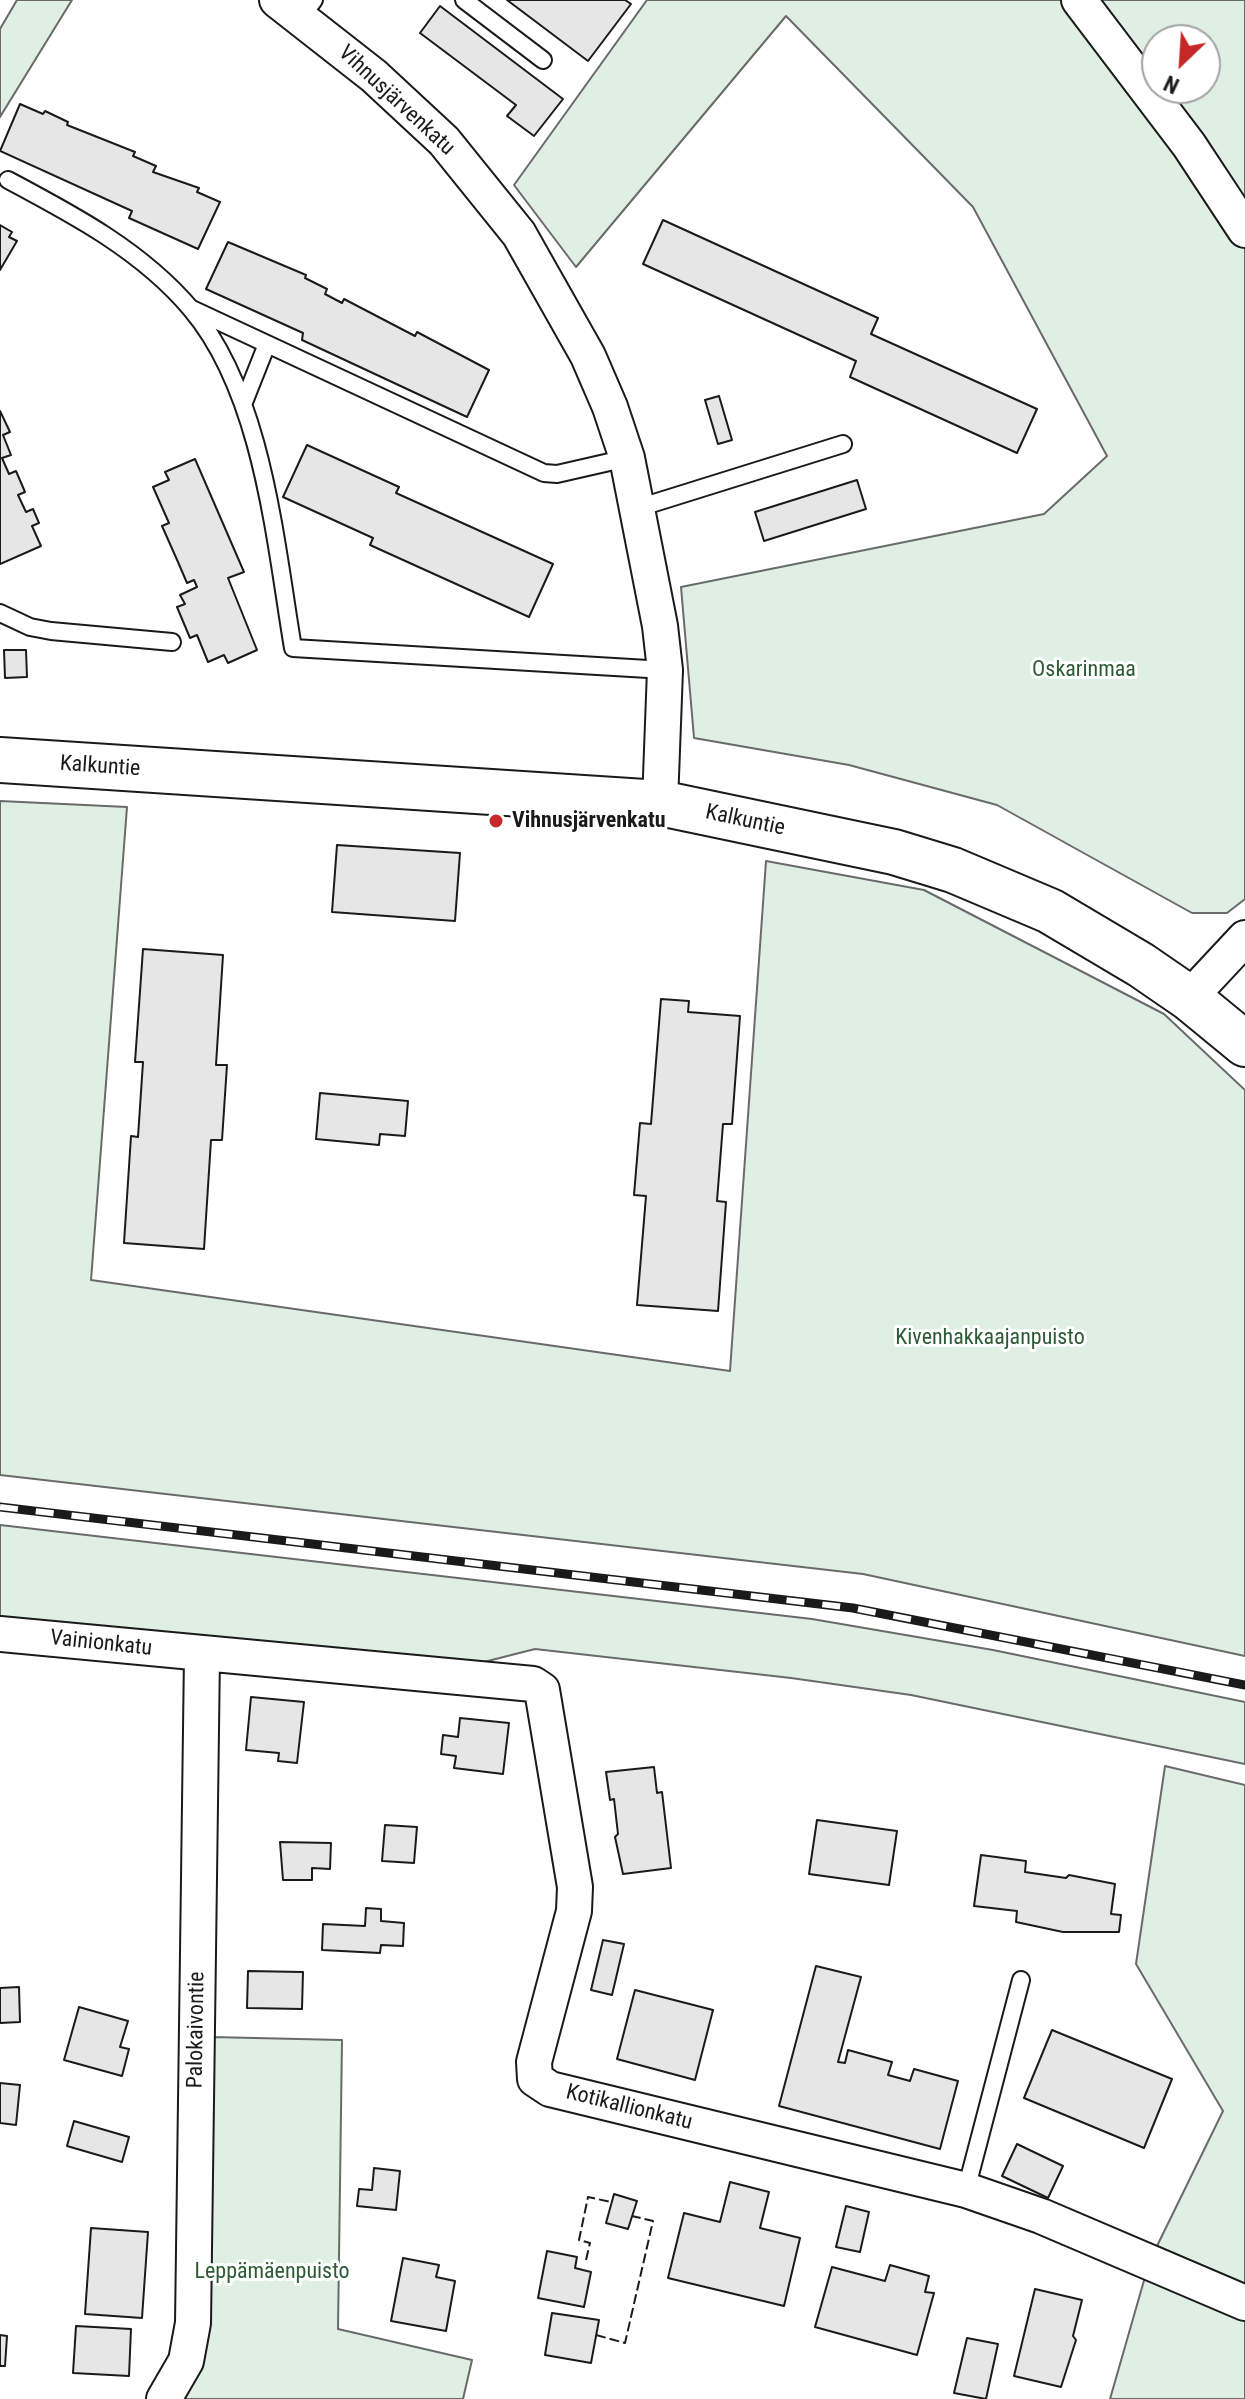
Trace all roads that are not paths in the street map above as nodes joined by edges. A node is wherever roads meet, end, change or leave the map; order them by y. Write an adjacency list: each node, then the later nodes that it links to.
1 (464, 0): 4 (lane)
2 (1079, 0): 6 (street)
3 (297, 6): 11 (street, Vihnusjärvenkatu)
4 (543, 60)
5 (8, 180): 7 (lane)
6 (1245, 230)
7 (191, 309): 8 (lane); 9 (lane)
8 (267, 344): 9 (lane); 11 (lane)
9 (244, 402): 15 (lane)
10 (843, 444): 12 (lane)
11 (627, 458): 12 (street, Vihnusjärvenkatu)
12 (638, 508): 15 (street, Vihnusjärvenkatu)
13 (0, 613): 14 (lane)
14 (172, 642)
15 (665, 670): 17 (street, Vihnusjärvenkatu)
16 (0, 760): 17 (street, Kalkuntie)
17 (660, 803): 19 (street, Kalkuntie)
18 (1245, 938): 19 (street)
19 (1189, 998): 20 (street, Kalkuntie)
20 (1245, 1044)
21 (0, 1634): 22 (street, Vainionkatu)
22 (202, 1655): 24 (street, Kotikallionkatu); 26 (street, Palokaivontie)
23 (1021, 1980): 24 (lane)
24 (966, 2190): 25 (street, Kotikallionkatu)
25 (1245, 2303)
26 (164, 2399)

